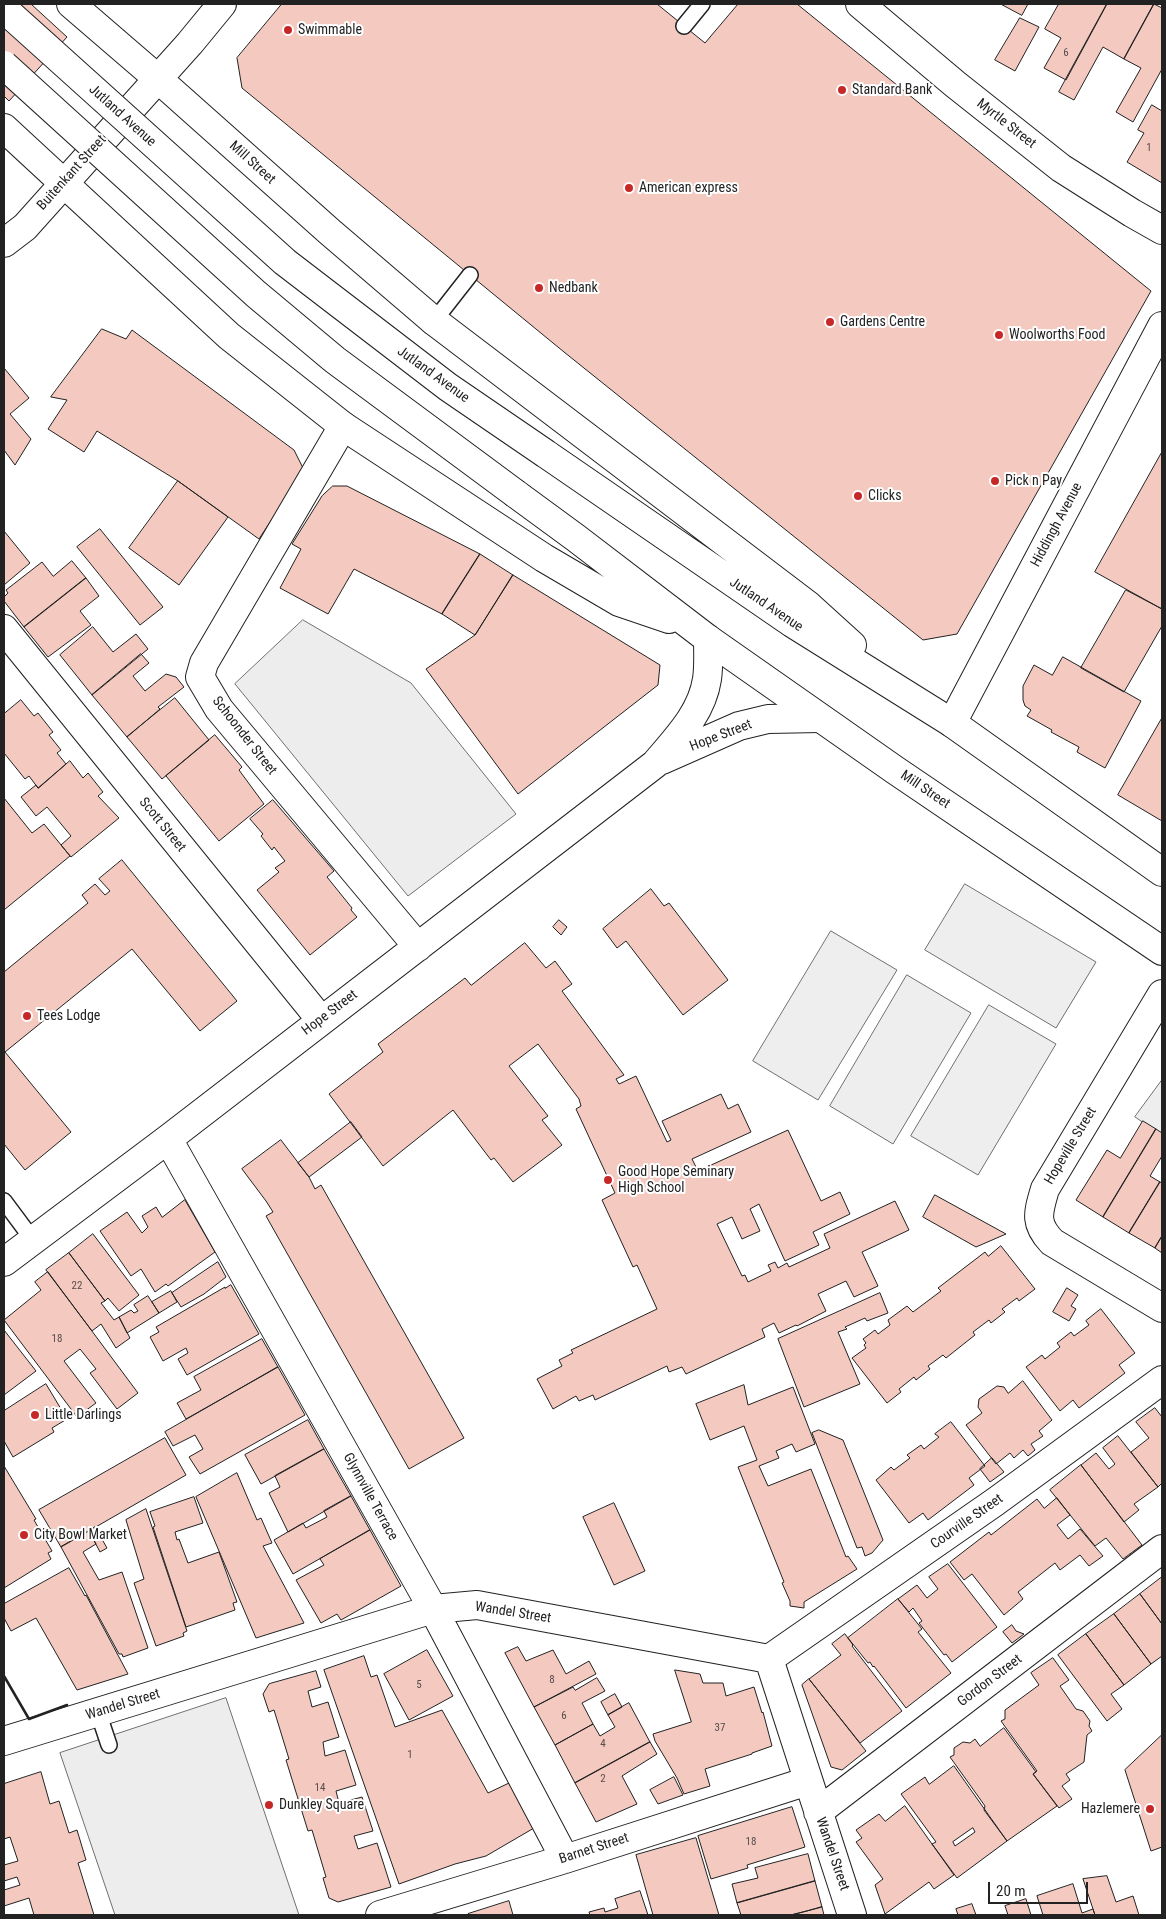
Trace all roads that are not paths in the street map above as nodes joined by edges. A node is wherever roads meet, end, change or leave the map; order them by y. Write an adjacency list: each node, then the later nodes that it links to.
1 (71, 4): 8 (street, Mill Street)
2 (222, 4): 8 (street, Buitenkant Street)
3 (702, 4): 6 (lane)
4 (860, 4): 11 (street, Myrtle Street)
5 (4, 9): 19 (street, Jutland Avenue, bridge)
6 (684, 26)
7 (4, 65): 18 (street, bridge)
8 (157, 78): 10 (street, Buitenkant Street); 14 (street, Mill Street)
9 (4, 128): 10 (street)
10 (63, 183): 12 (street, Buitenkant Street); 16 (street)
11 (1162, 230)
12 (4, 243)
13 (470, 275): 14 (lane)
14 (434, 321): 19 (street, Mill Street)
15 (1162, 326): 21 (street, Hiddingh Avenue)
16 (343, 426): 18 (street); 24 (street, Schoonder Street)
17 (4, 629): 27 (street, Scott Street)
18 (699, 633): 20 (street, Mill Street); 22 (street, Hope Street)
19 (901, 690): 21 (street)
20 (820, 718): 22 (street, Hope Street); 25 (street, Mill Street)
21 (952, 723): 23 (street)
22 (655, 764): 24 (street, Hope Street)
23 (1162, 872)
24 (418, 947): 27 (street, Hope Street)
25 (1162, 951)
26 (1162, 994): 32 (street, Hopeville Street)
27 (320, 1020): 28 (street, Hope Street)
28 (168, 1139): 30 (street, Hope Street); 35 (street, Glynnville Terrace)
29 (4, 1201): 30 (lane)
30 (33, 1240): 31 (street, Hope Street)
31 (4, 1262)
32 (1162, 1308)
33 (1162, 1380): 36 (street, Courville Street)
34 (1162, 1549): 41 (street, Gordon Street)
35 (433, 1609): 36 (street, Wandel Street); 37 (street, Wandel Street); 42 (street, Glynnville Terrace)
36 (769, 1659): 40 (street, Wandel Street)
37 (98, 1712): 38 (street, Wandel Street); 39 (lane)
38 (4, 1741)
39 (109, 1745)
40 (808, 1781): 41 (street, Wandel Street); 42 (street, Barnet Street)
41 (818, 1812): 44 (street, Wandel Street)
42 (565, 1859): 43 (street, Barnet Street)
43 (380, 1915)
44 (852, 1915)

